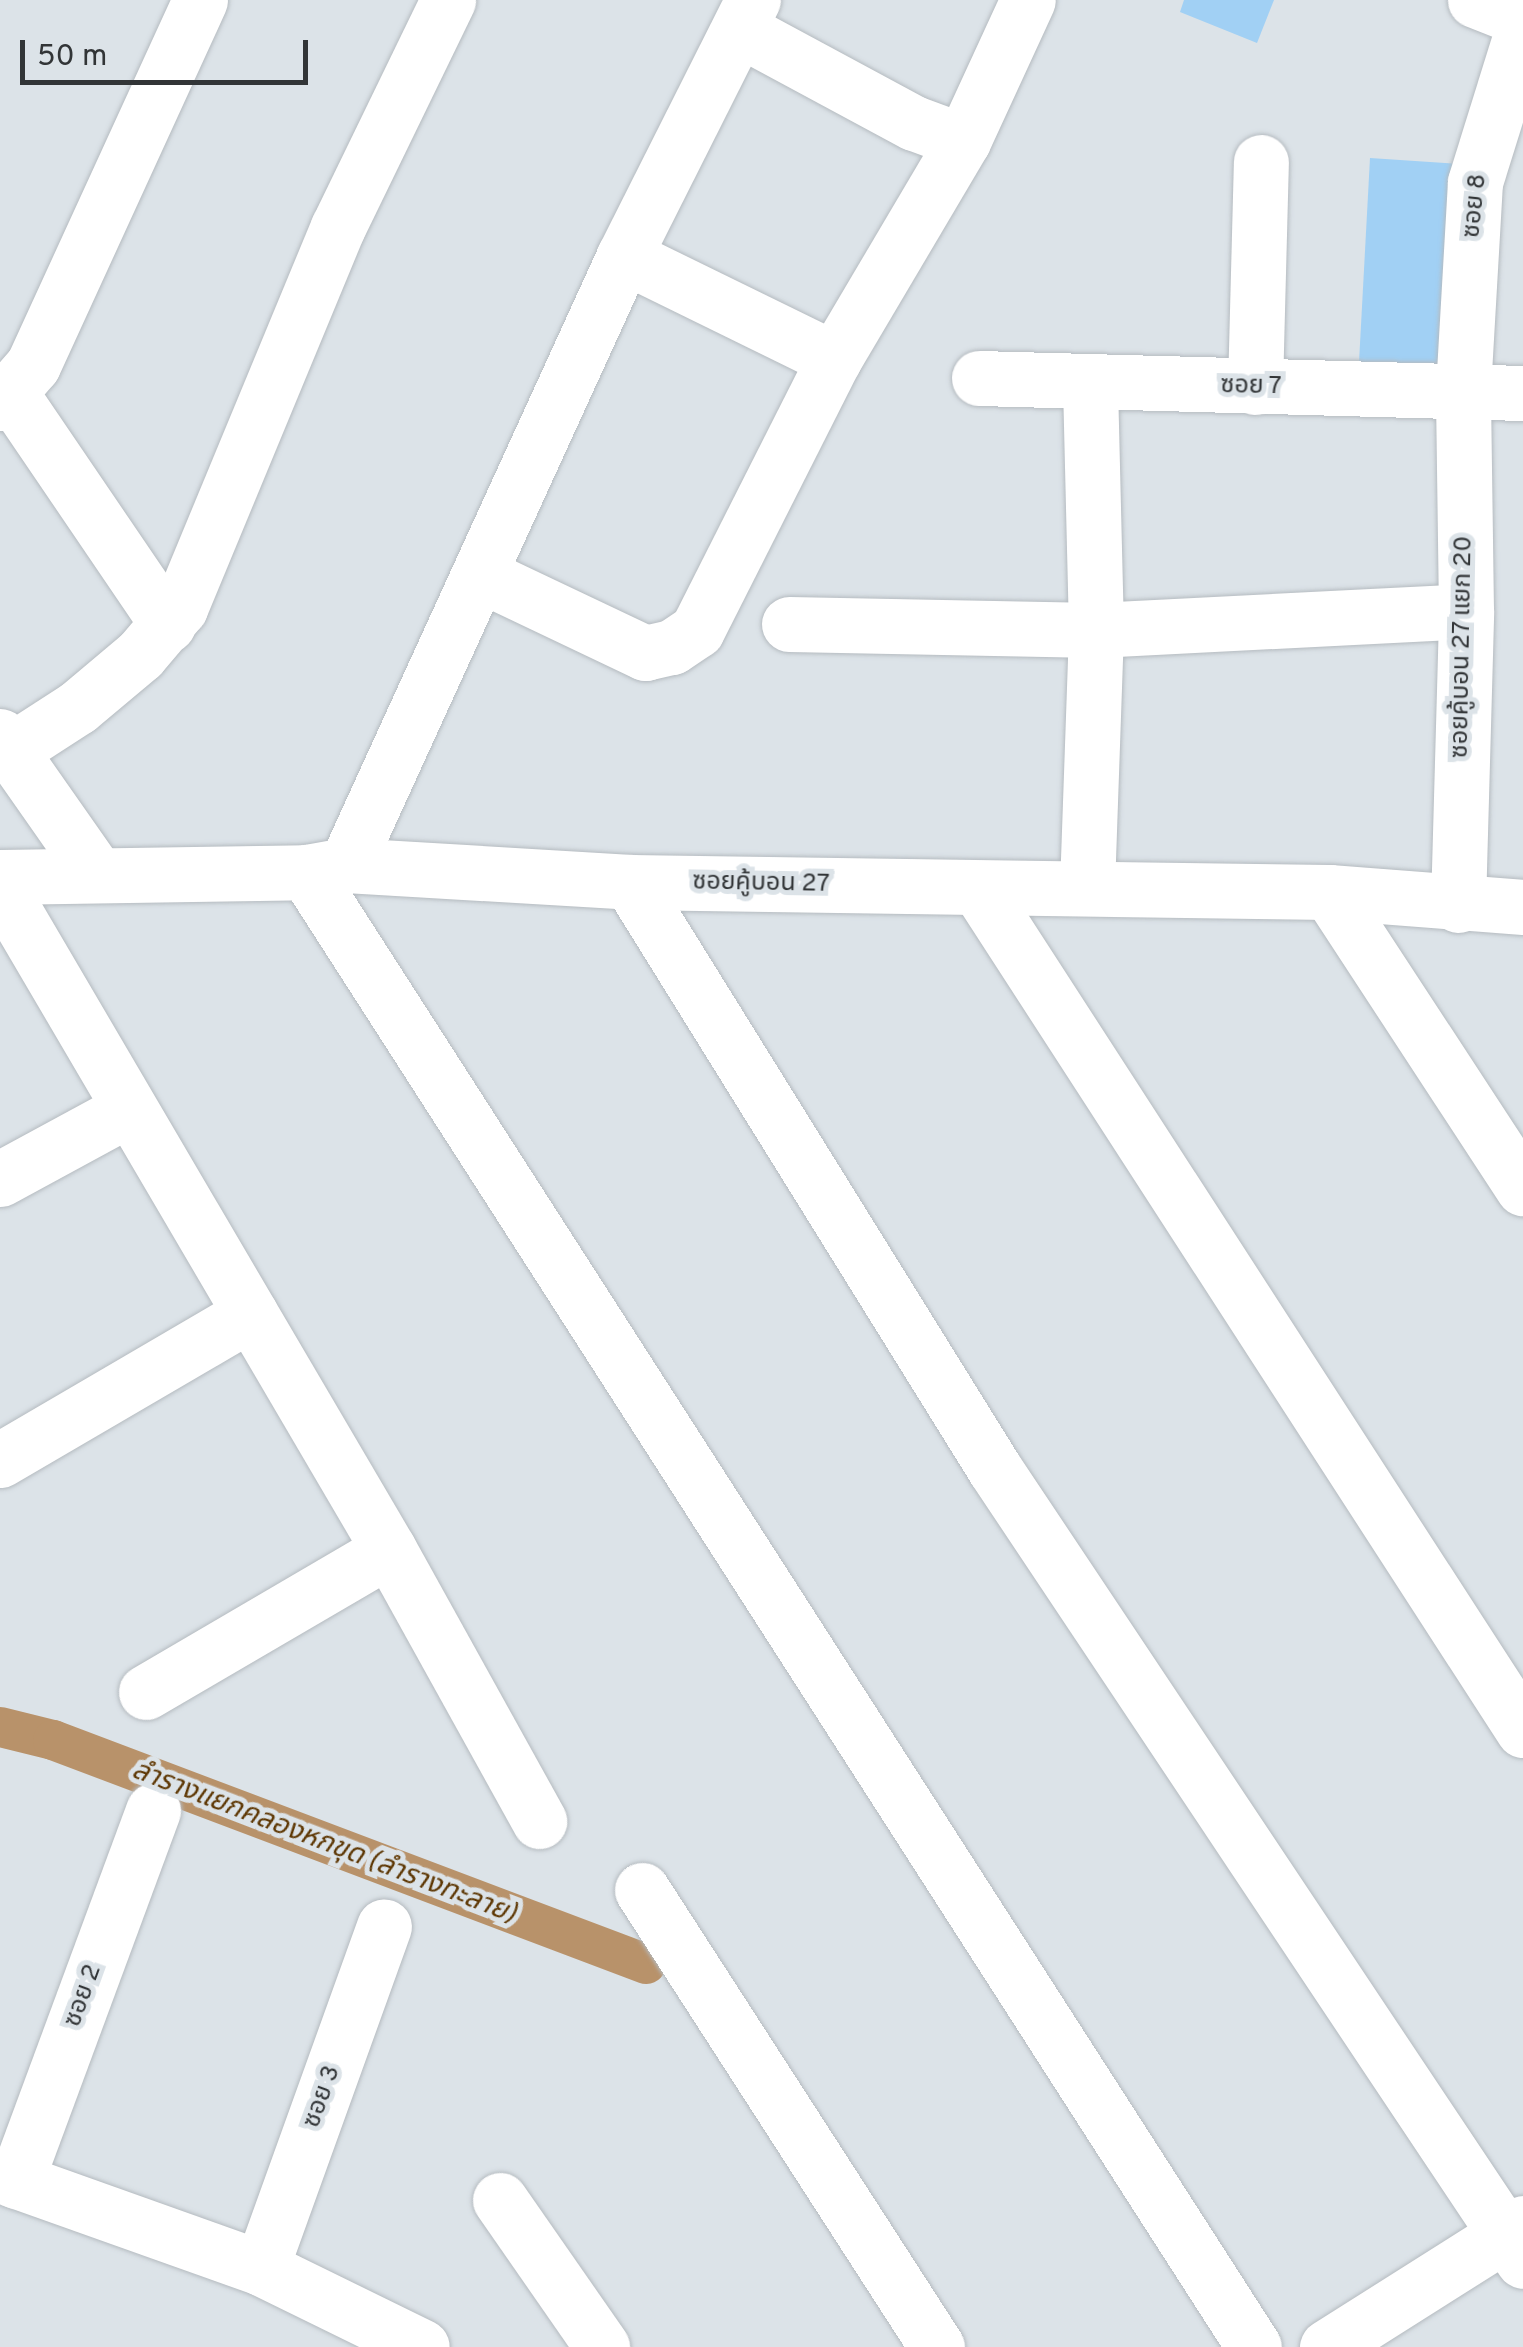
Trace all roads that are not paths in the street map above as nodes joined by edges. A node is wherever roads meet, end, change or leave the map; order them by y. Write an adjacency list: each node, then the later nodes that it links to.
1 (200, 0): 17 (street)
2 (448, 0): 21 (street)
3 (1028, 0): 8 (street)
4 (1474, 0): 6 (street)
5 (747, 15): 8 (street); 10 (street)
6 (1523, 19)
7 (1523, 28): 15 (street, ซอย 8)
8 (963, 141): 11 (street)
9 (1261, 162): 14 (street)
10 (624, 256): 11 (street); 18 (street)
11 (834, 359): 18 (street)
12 (979, 378): 13 (street, ซอย 7)
13 (1090, 382): 14 (street, ซอย 7); 22 (street)
14 (1255, 387): 15 (street, ซอย 7)
15 (1463, 390): 16 (street, ซอย 7); 19 (street, ซอยคู้บอน 27 แยก 20)
16 (1523, 394)
17 (6, 398): 21 (street)
18 (480, 575): 24 (street)
19 (1466, 611): 22 (street); 32 (street, ซอยคู้บอน 27 แยก 20)
20 (789, 624): 22 (street)
21 (168, 625): 23 (street)
22 (1096, 630): 30 (street)
23 (5, 744): 25 (street)
24 (326, 868): 25 (street, ซอยคู้บอน 27); 27 (street, ซอยคู้บอน 27); 53 (street)
25 (96, 873): 26 (street, ซอยคู้บอน 27)
26 (0, 877)
27 (630, 882): 29 (street, ซอยคู้บอน 27); 48 (street)
28 (0, 887): 34 (street)
29 (978, 888): 30 (street, ซอยคู้บอน 27); 41 (street)
30 (1087, 888): 31 (street, ซอยคู้บอน 27)
31 (1328, 892): 32 (street, ซอยคู้บอน 27); 36 (street)
32 (1458, 904): 33 (street, ซอยคู้บอน 27)
33 (1523, 907)
34 (127, 1110): 35 (street); 37 (street)
35 (0, 1179)
36 (1523, 1188)
37 (250, 1314): 38 (street); 39 (street)
38 (0, 1460)
39 (389, 1550): 40 (street); 43 (street)
40 (146, 1692)
41 (1523, 1730)
42 (152, 1812): 46 (street, ซอย 2)
43 (538, 1820)
44 (642, 1890): 52 (street)
45 (384, 1926): 49 (street, ซอย 3)
46 (8, 2178): 49 (street)
47 (500, 2200): 51 (street)
48 (1517, 2239): 54 (street)
49 (262, 2268): 50 (street)
50 (422, 2347)
51 (602, 2347)
52 (937, 2347)
53 (1254, 2347)
54 (1327, 2347)

